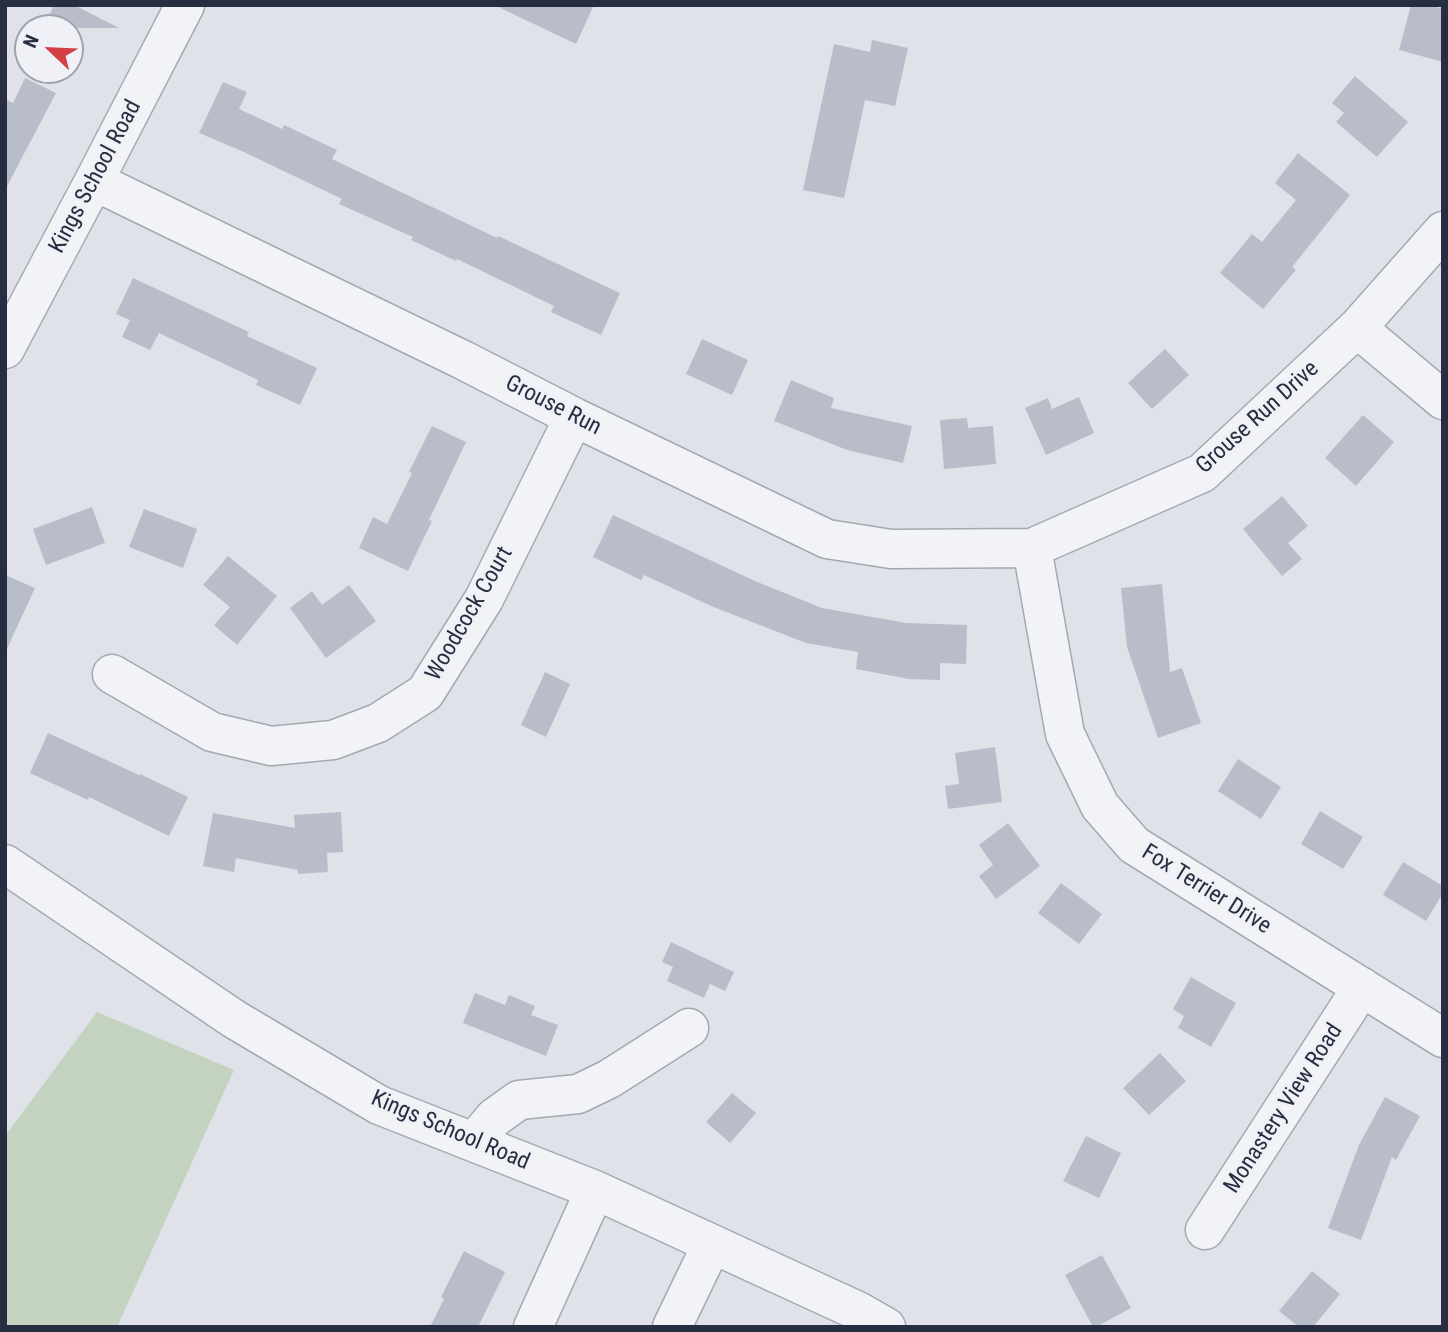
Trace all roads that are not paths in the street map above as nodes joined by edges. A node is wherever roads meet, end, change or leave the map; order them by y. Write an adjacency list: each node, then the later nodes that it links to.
1 (185, 5): 2 (street, Kings School Road)
2 (94, 181): 5 (street, Kings School Road); 7 (street, Grouse Run)
3 (1443, 231): 4 (street, Grouse Run Drive)
4 (1357, 328): 6 (street); 8 (street, Grouse Run Drive)
5 (5, 349)
6 (1443, 400)
7 (574, 418): 8 (street, Grouse Run); 9 (street, Woodcock Court)
8 (1032, 548): 11 (street, Fox Terrier Drive)
9 (112, 674)
10 (5, 864): 14 (street, Kings School Road)
11 (1362, 987): 13 (street, Fox Terrier Drive); 16 (street, Monastery View Road)
12 (689, 1028): 14 (street)
13 (1443, 1038)
14 (474, 1142): 15 (street, Kings School Road)
15 (595, 1190): 17 (street, Kings School Road); 18 (street)
16 (1205, 1230)
17 (712, 1244): 19 (street); 20 (street, Kings School Road)
18 (533, 1327)
19 (672, 1327)
20 (886, 1327)

